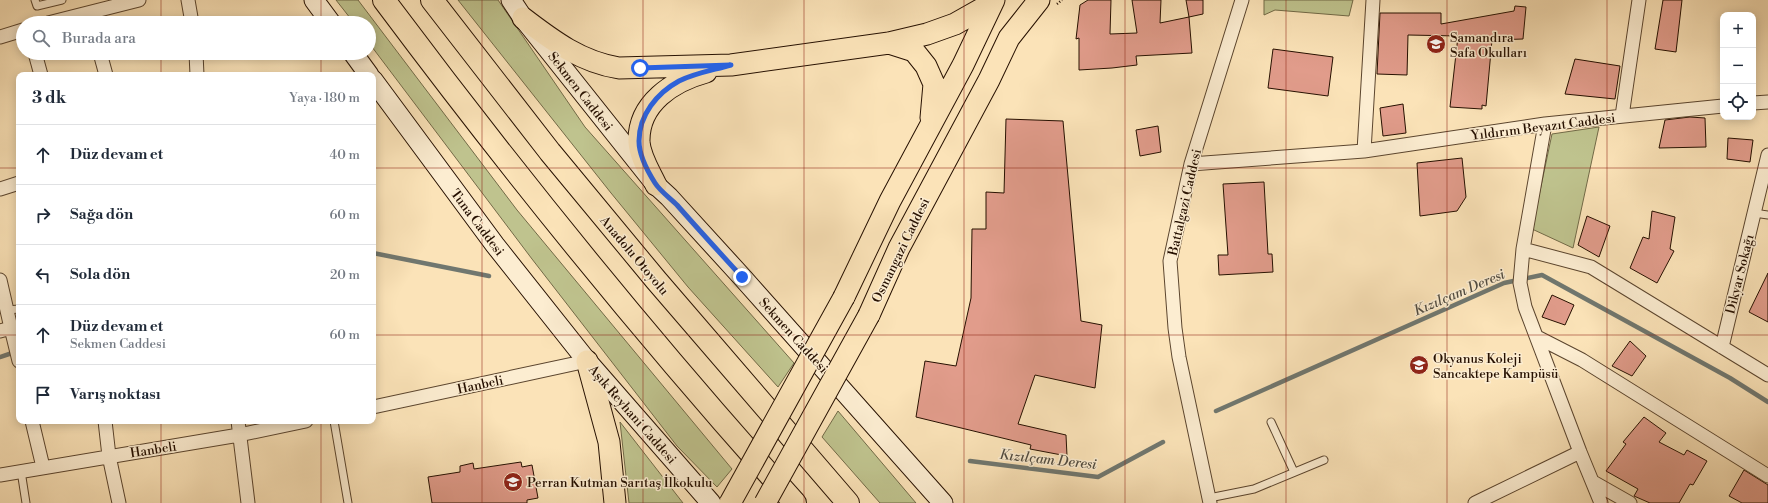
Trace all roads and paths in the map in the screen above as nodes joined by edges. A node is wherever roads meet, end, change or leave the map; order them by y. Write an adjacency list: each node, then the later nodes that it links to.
1 (35, 0): 2 (lane)
2 (62, 0)
3 (139, 0): 14 (street)
4 (188, 0): 15 (street)
5 (314, 0): 16 (main road)
6 (384, 0): 81 (highway)
7 (432, 0): 82 (highway, Anadolu Otoyolu)
8 (511, 0): 17 (main road, Sekmen Caddesi)
9 (1039, 0): 80 (main road, Osmangazi Caddesi, bridge)
10 (1242, 0): 39 (street, Battalgazi Caddesi)
11 (1373, 0): 37 (street)
12 (1639, 0): 34 (street)
13 (993, 1): 20 (main road); 36 (main road)
14 (93, 16)
15 (191, 16)
16 (326, 16)
17 (523, 18): 25 (main road); 41 (main road, Sekmen Caddesi)
18 (16, 32): 19 (street)
19 (0, 37)
20 (889, 43): 25 (main road); 36 (main road)
21 (37, 60): 26 (street)
22 (102, 60): 27 (street)
23 (196, 60): 28 (street)
24 (358, 60): 29 (main road)
25 (731, 65): 41 (main road)
26 (40, 72)
27 (105, 72)
28 (197, 72)
29 (368, 72)
30 (376, 84): 52 (main road, Tuna Caddesi)
31 (1768, 102): 32 (street)
32 (1756, 104)
33 (1720, 106): 34 (street, Yıldırım Beyazıt Caddesi)
34 (1622, 116): 35 (street, Yıldırım Beyazıt Caddesi)
35 (1545, 124): 37 (street, Yıldırım Beyazıt Caddesi); 45 (street)
36 (930, 128): 79 (main road, bridge)
37 (1364, 151): 39 (street, Yıldırım Beyazıt Caddesi)
38 (1768, 155): 43 (street, Dikyar Sokağı)
39 (1191, 164): 71 (street, Battalgazi Caddesi)
40 (16, 184): 42 (street)
41 (656, 185): 72 (main road, Sekmen Caddesi)
42 (0, 189)
43 (1754, 214): 44 (lane); 51 (street, Dikyar Sokağı)
44 (1768, 215)
45 (1524, 249): 49 (street); 51 (street)
46 (0, 280): 47 (street)
47 (13, 310): 48 (street)
48 (6, 329): 50 (street)
49 (1537, 337): 62 (street); 69 (street)
50 (16, 347)
51 (1722, 347): 53 (street)
52 (587, 361): 54 (street, Hanbeli); 77 (main road); 78 (main road, Aşık Reyhani Caddesi)
53 (1768, 375)
54 (376, 406)
55 (1271, 422): 67 (lane)
56 (33, 424): 65 (street)
57 (105, 424): 63 (street)
58 (238, 424): 61 (street)
59 (292, 424): 61 (street, Hanbeli)
60 (335, 424): 76 (lane)
61 (239, 435): 63 (street, Hanbeli); 75 (street)
62 (1580, 452): 70 (street); 83 (street)
63 (109, 456): 65 (street, Hanbeli); 74 (street)
64 (1324, 460): 67 (lane)
65 (43, 467): 66 (street, Hanbeli)
66 (21, 471): 68 (street, Hanbeli); 73 (lane)
67 (1294, 472): 71 (lane)
68 (0, 475)
69 (1768, 476)
70 (1593, 482): 84 (street); 85 (street)
71 (1209, 500)
72 (942, 501)
73 (26, 503)
74 (119, 503)
75 (248, 503)
76 (348, 503)
77 (615, 503)
78 (711, 503)
79 (730, 503)
80 (765, 503)
81 (795, 503)
82 (848, 503)
83 (1475, 503)
84 (1601, 503)
85 (1630, 503)

